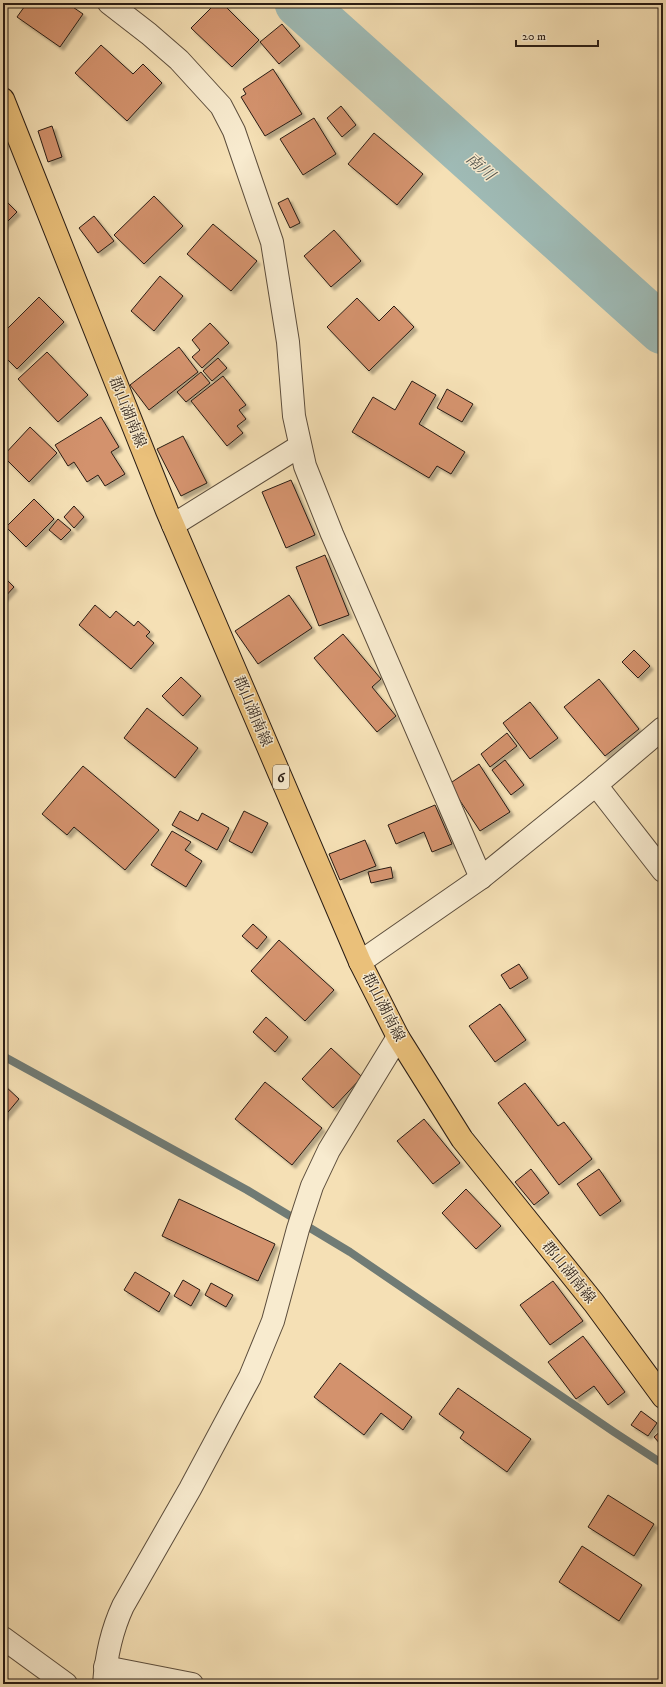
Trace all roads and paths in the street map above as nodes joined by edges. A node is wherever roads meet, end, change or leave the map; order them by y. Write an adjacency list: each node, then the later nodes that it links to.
1 (109, 3): 3 (street)
2 (3, 99): 4 (main road, 郡山湖南線 / 6)
3 (300, 446): 4 (street); 8 (street)
4 (173, 525): 9 (main road, 郡山湖南線 / 6)
5 (663, 728): 6 (street)
6 (596, 785): 7 (street); 8 (street)
7 (663, 871)
8 (480, 878): 9 (street)
9 (360, 962): 10 (main road, 郡山湖南線 / 6)
10 (398, 1037): 11 (main road, 郡山湖南線 / 6); 13 (street)
11 (663, 1397)
12 (3, 1638): 14 (street)
13 (105, 1675): 15 (street)
14 (66, 1684)
15 (192, 1684)

